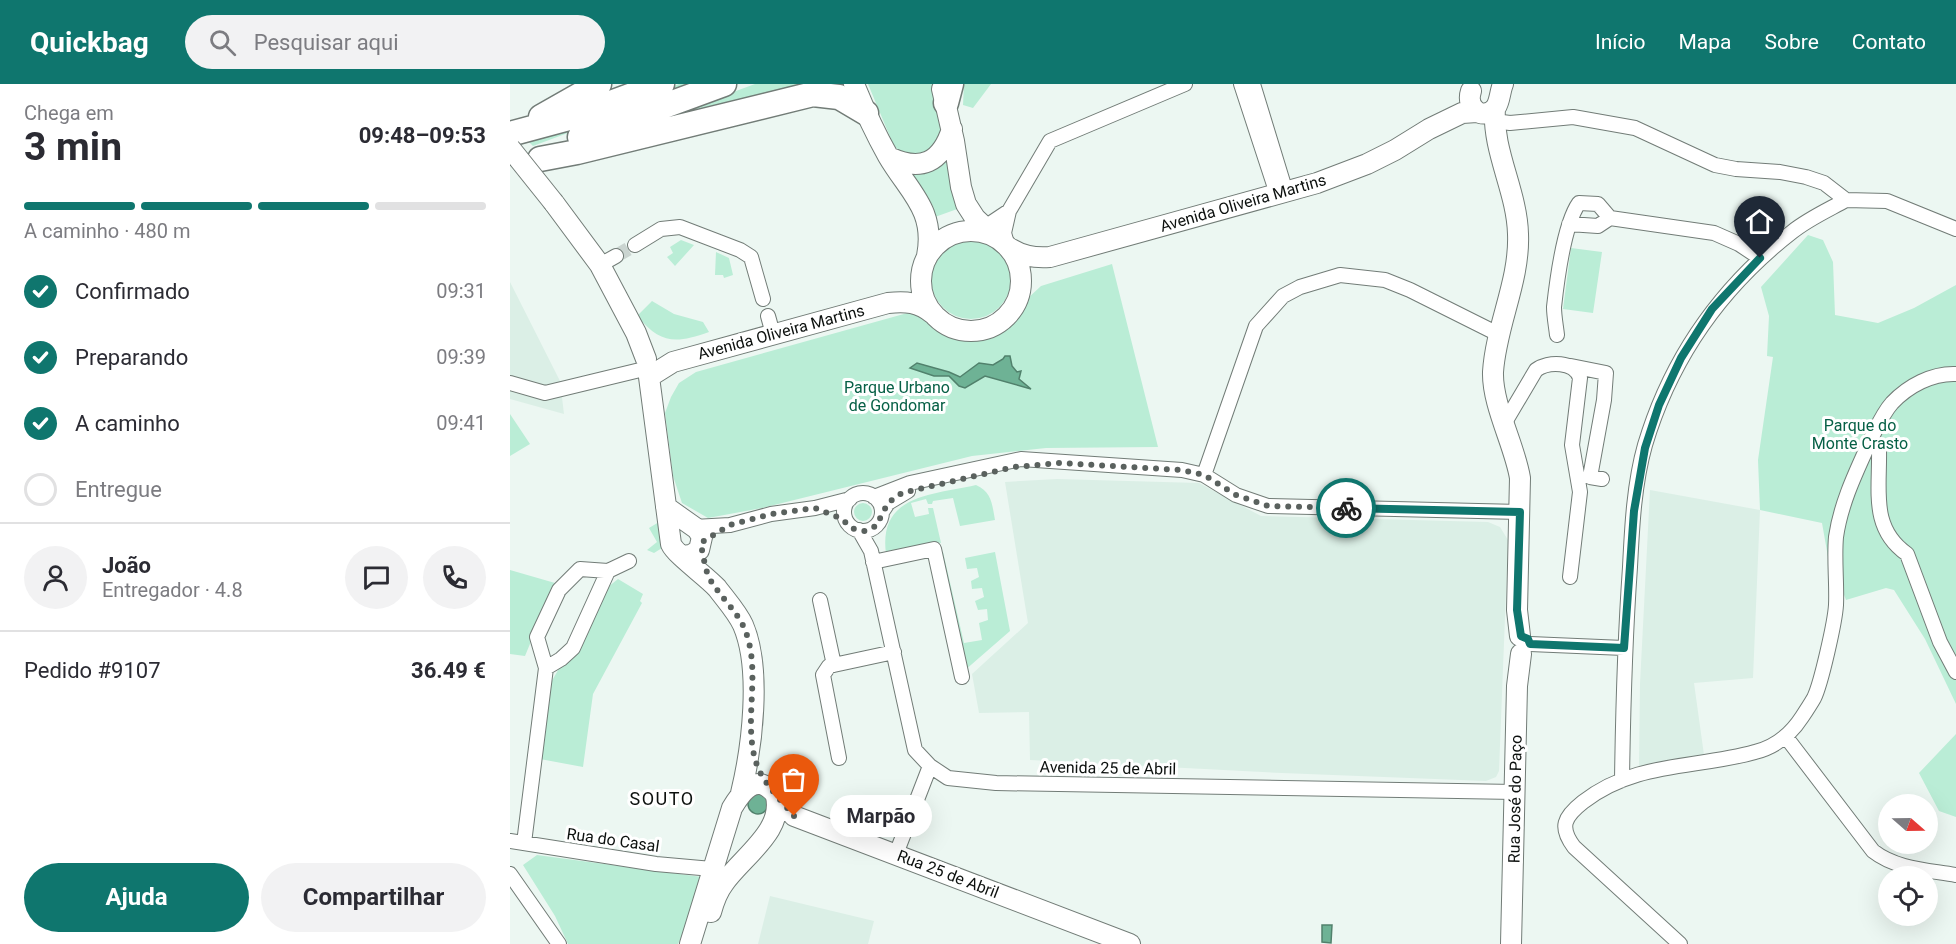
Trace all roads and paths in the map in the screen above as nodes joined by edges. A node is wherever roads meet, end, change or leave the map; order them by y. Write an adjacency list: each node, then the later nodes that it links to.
1 (599, 84): 12 (highway)
2 (662, 84): 12 (highway)
3 (724, 84): 14 (highway)
4 (854, 84): 10 (main road)
5 (1185, 84): 18 (street)
6 (1241, 84): 16 (street)
7 (1253, 84): 16 (street)
8 (946, 90): 11 (main road)
9 (1489, 103): 16 (main road, Avenida Oliveira Martins); 17 (street); 31 (main road, Rua José do Paço)
10 (866, 113): 13 (main road); 14 (highway)
11 (952, 129): 13 (main road); 22 (main road)
12 (511, 138): 33 (main road, bridge)
13 (889, 157): 26 (main road)
14 (540, 159): 15 (highway)
15 (510, 169)
16 (1282, 193): 24 (main road, Avenida Oliveira Martins)
17 (1846, 200): 21 (street); 25 (street)
18 (1009, 211): 22 (street); 22 (street)
19 (1610, 218): 20 (street); 20 (street); 25 (street)
20 (1569, 224): 32 (street)
21 (1956, 230)
22 (988, 235): 24 (main road, Avenida Oliveira Martins); 26 (main road); 27 (main road)
23 (635, 244): 28 (street)
24 (1050, 257): 27 (main road, Avenida Oliveira Martins)
25 (1760, 258): 60 (street)
26 (924, 264): 29 (main road, Avenida Oliveira Martins); 30 (main road)
27 (1020, 290): 30 (main road)
28 (763, 298)
29 (888, 303): 30 (main road, Avenida Oliveira Martins); 33 (main road, Avenida Oliveira Martins)
30 (934, 315)
31 (1500, 335): 37 (main road, Rua José do Paço); 40 (street)
32 (1557, 335)
33 (653, 366): 36 (street); 44 (main road)
34 (1571, 366): 37 (street); 41 (street); 56 (street)
35 (1956, 374): 38 (street)
36 (510, 383)
37 (1504, 424): 47 (main road, Rua José do Paço)
38 (1870, 442): 64 (street); 66 (street)
39 (1014, 464): 40 (street); 42 (street); 46 (street)
40 (1204, 475): 47 (street)
41 (1602, 479)
42 (874, 497): 43 (street); 46 (street)
43 (850, 499): 45 (street); 48 (street)
44 (666, 507): 51 (main road); 52 (main road)
45 (815, 508): 48 (street); 51 (street)
46 (882, 512): 49 (street)
47 (1520, 512): 59 (main road, Rua José do Paço)
48 (847, 522): 50 (street)
49 (876, 526): 50 (street); 53 (street, Avenida 25 de Abril)
50 (859, 530): 53 (street, Avenida 25 de Abril)
51 (696, 535): 52 (main road); 52 (main road); 57 (main road)
52 (677, 548): 57 (main road)
53 (872, 556): 61 (street, Avenida 25 de Abril); 65 (street)
54 (629, 561): 55 (street)
55 (608, 571): 63 (street); 63 (street)
56 (1570, 577)
57 (710, 580): 67 (main road)
58 (820, 600): 62 (street)
59 (1524, 644): 60 (street); 72 (main road, Rua José do Paço)
60 (1624, 648): 70 (street)
61 (894, 652): 62 (street); 69 (street, Avenida 25 de Abril)
62 (834, 665): 68 (street)
63 (546, 668): 74 (street)
64 (1956, 672)
65 (962, 677)
66 (1786, 737): 70 (street); 78 (street)
67 (751, 740): 71 (main road, Rua 25 de Abril); 73 (main road)
68 (839, 758)
69 (930, 766): 72 (street, Avenida 25 de Abril); 75 (street)
70 (1622, 780): 84 (street)
71 (772, 790): 73 (main road); 75 (main road, Rua 25 de Abril); 81 (main road)
72 (1515, 792): 83 (main road, Rua José do Paço)
73 (741, 793): 76 (main road)
74 (517, 842): 76 (street, Rua do Casal)
75 (896, 854): 82 (main road, Rua 25 de Abril)
76 (712, 869): 80 (main road)
77 (510, 874): 79 (street)
78 (1956, 875)
79 (559, 944)
80 (690, 944)
81 (702, 944)
82 (1130, 944)
83 (1511, 944)
84 (1680, 944)

